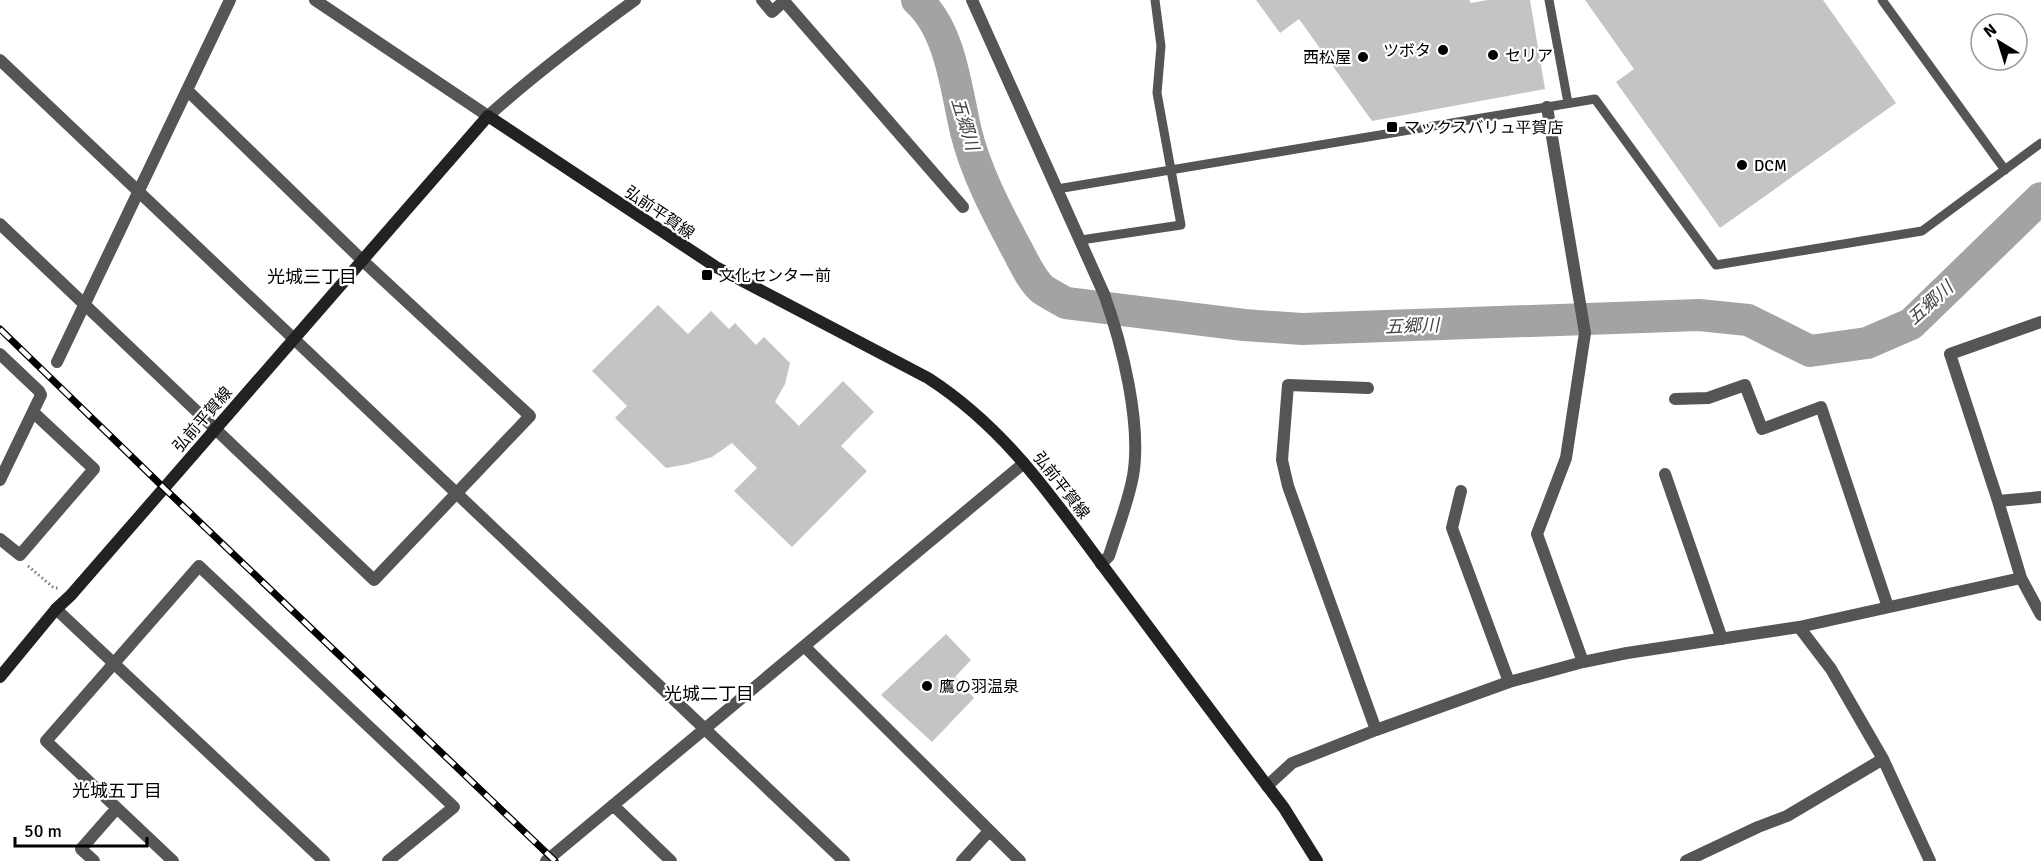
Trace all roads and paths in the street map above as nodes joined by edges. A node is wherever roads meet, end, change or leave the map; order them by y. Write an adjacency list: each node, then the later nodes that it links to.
1 (230, 0): 11 (street)
2 (315, 0): 14 (street)
3 (635, 0): 14 (street)
4 (762, 0): 5 (street)
5 (784, 0): 20 (street)
6 (972, 0): 18 (street)
7 (1155, 0): 16 (lane)
8 (1549, 0): 12 (lane)
9 (1882, 0): 17 (lane)
10 (0, 60): 19 (street)
11 (187, 90): 19 (street); 23 (street)
12 (1568, 103): 13 (lane); 17 (lane)
13 (1547, 107): 16 (lane); 51 (street)
14 (488, 116): 23 (main road, 弘前平賀線); 33 (main road, 弘前平賀線)
15 (2041, 143): 17 (lane)
16 (1171, 170): 18 (lane); 22 (lane)
17 (2005, 170)
18 (1058, 189): 22 (street)
19 (138, 191): 24 (street); 26 (street)
20 (963, 207)
21 (0, 224): 24 (street)
22 (1081, 240): 42 (street)
23 (362, 260): 26 (main road, 弘前平賀線); 37 (street)
24 (84, 304): 28 (street); 32 (street)
25 (2041, 322): 39 (street)
26 (294, 339): 32 (main road, 弘前平賀線); 37 (street)
27 (0, 354): 31 (street)
28 (57, 362)
29 (1368, 388): 56 (street)
30 (1675, 399): 45 (street)
31 (33, 412): 35 (street); 41 (street)
32 (215, 429): 37 (street); 46 (main road, 弘前平賀線)
33 (1024, 463): 42 (main road, 弘前平賀線); 50 (street)
34 (1665, 474): 49 (street)
35 (1, 477)
36 (1461, 491): 54 (street)
37 (456, 493): 55 (street)
38 (2041, 497): 39 (street)
39 (1998, 501): 43 (street)
40 (0, 539): 41 (street)
41 (20, 555): 44 (path)
42 (1101, 564): 58 (main road, 弘前平賀線)
43 (2021, 578): 45 (street); 47 (street)
44 (62, 588)
45 (1888, 607): 48 (street)
46 (56, 609): 52 (street); 53 (main road, 弘前平賀線)
47 (2041, 615)
48 (1799, 627): 49 (street); 57 (street)
49 (1722, 639): 51 (street)
50 (804, 646): 55 (street); 61 (street)
51 (1583, 662): 54 (street)
52 (114, 663): 60 (street); 64 (street); 65 (street)
53 (0, 676)
54 (1509, 682): 56 (street)
55 (704, 728): 59 (street); 68 (street)
56 (1376, 730): 58 (street)
57 (1883, 759): 72 (street); 73 (street)
58 (1267, 786): 71 (main road, 弘前平賀線)
59 (613, 805): 66 (street); 67 (street)
60 (117, 808): 62 (street); 63 (street)
61 (989, 831): 69 (street); 70 (street)
62 (94, 861)
63 (173, 861)
64 (324, 861)
65 (388, 861)
66 (546, 861)
67 (672, 861)
68 (844, 861)
69 (962, 861)
70 (1020, 861)
71 (1317, 861)
72 (1686, 861)
73 (1930, 861)

